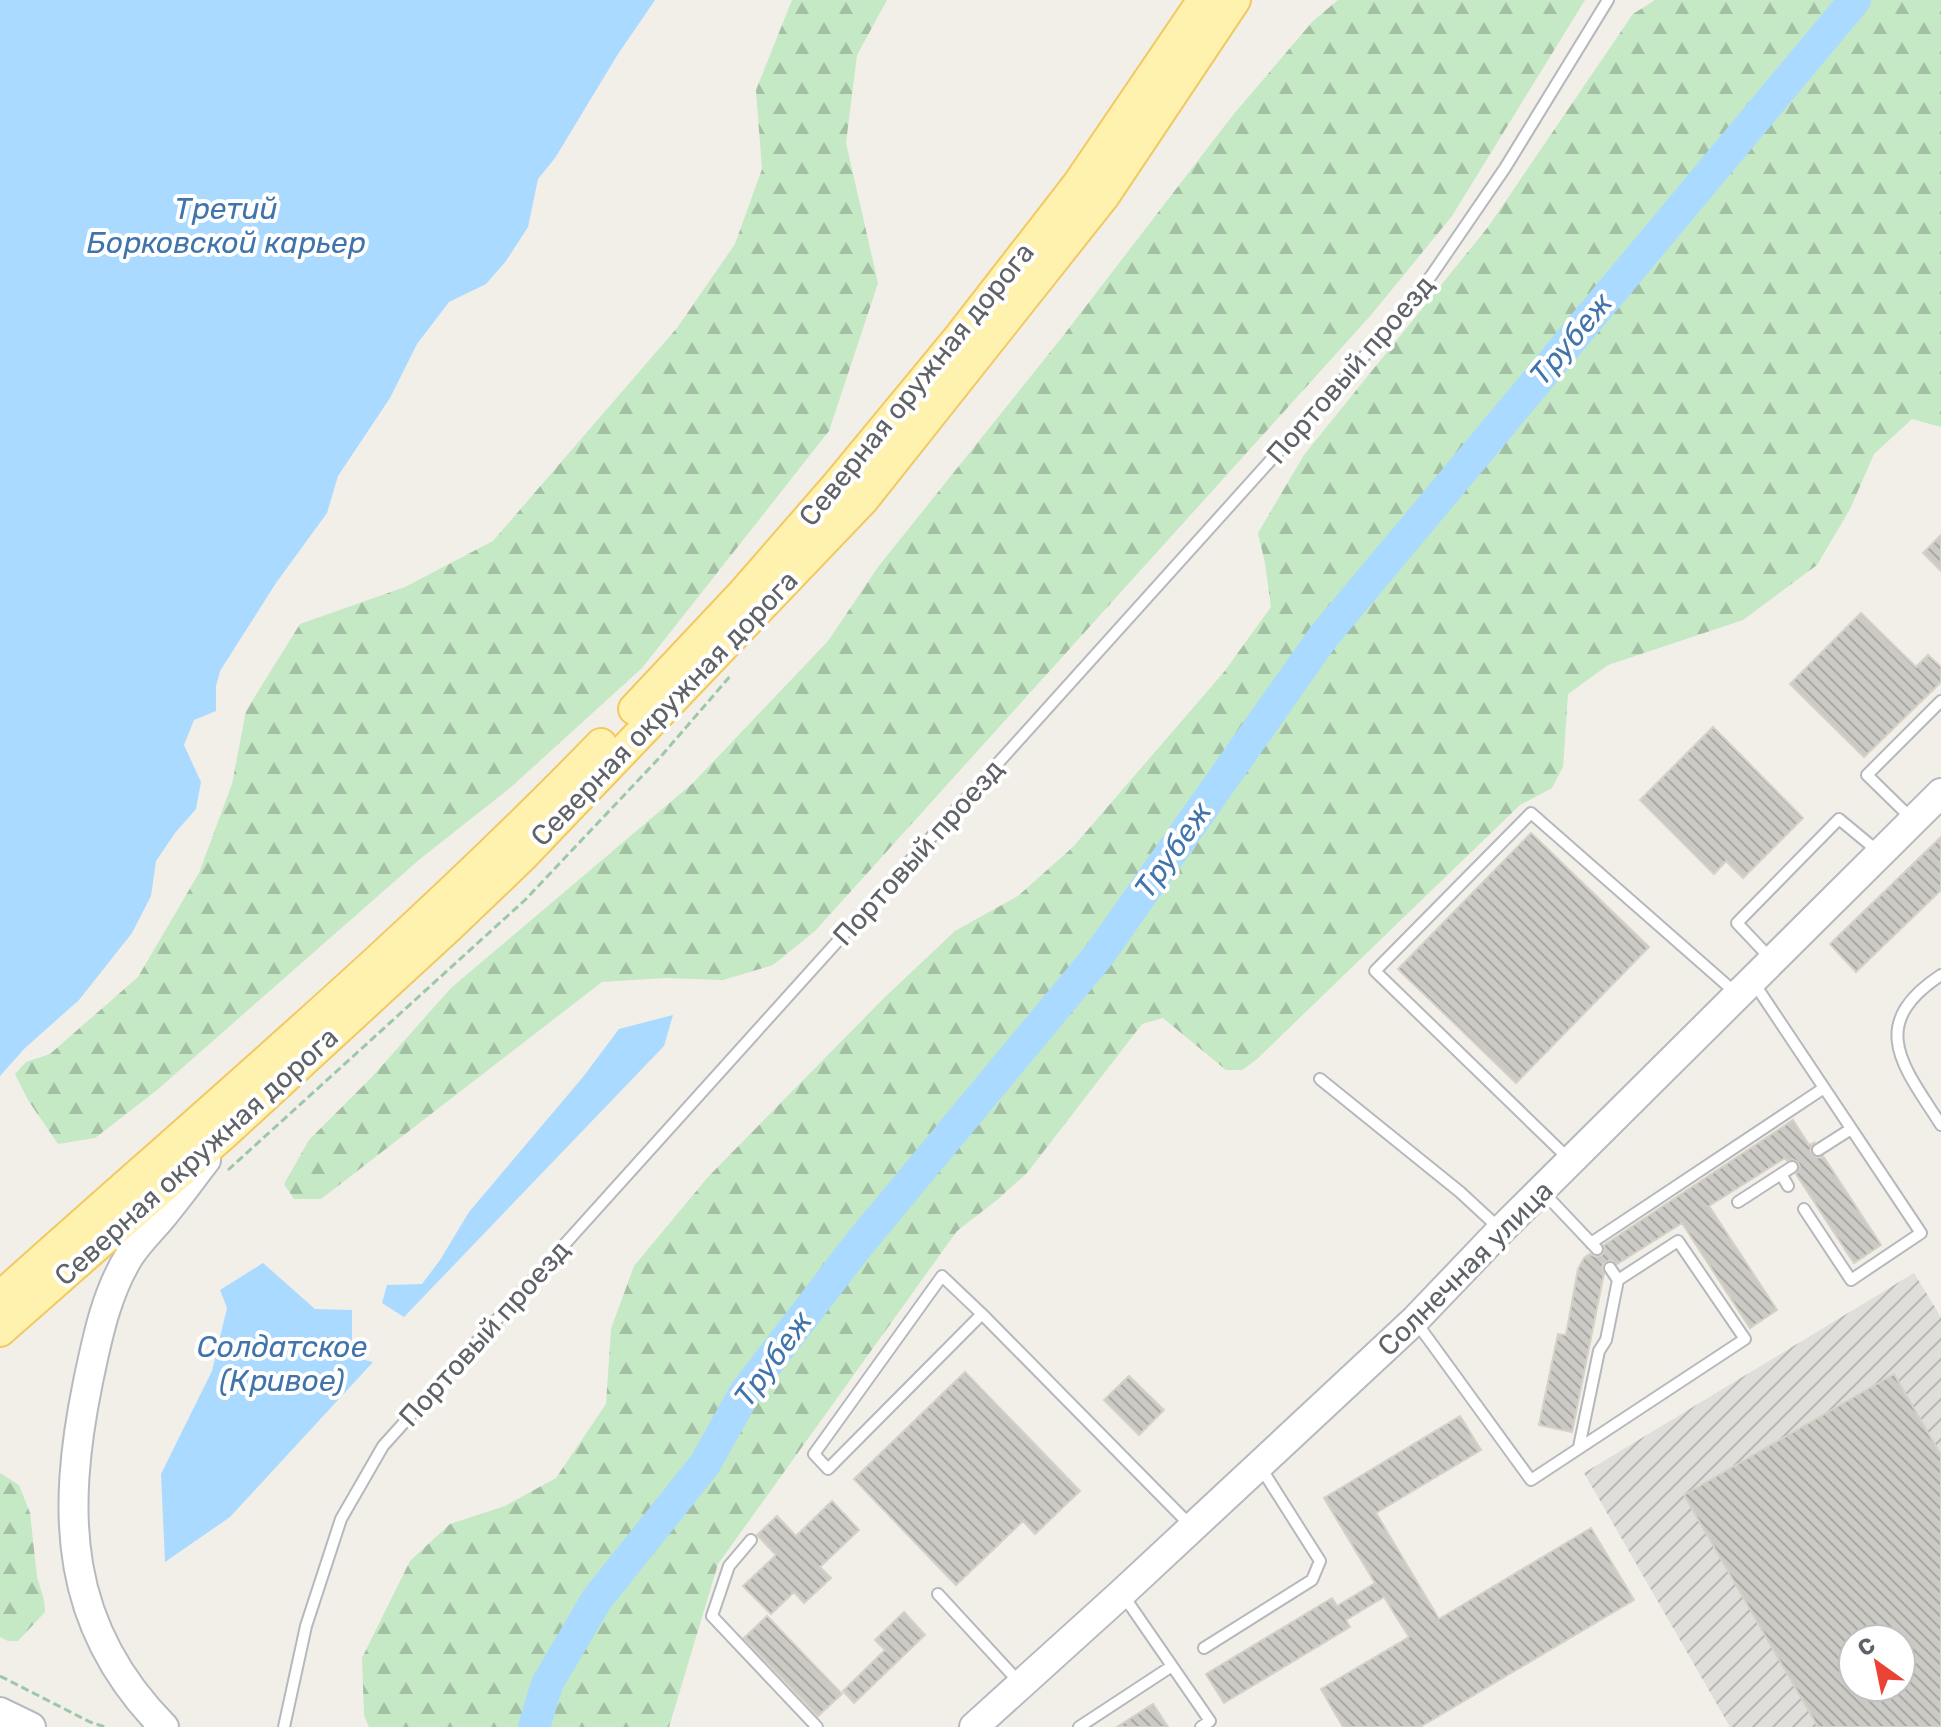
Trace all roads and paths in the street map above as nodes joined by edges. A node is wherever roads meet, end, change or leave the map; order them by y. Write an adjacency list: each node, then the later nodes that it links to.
1 (1203, 0): 29 (main road, Северная оружная дорога)
2 (1235, 0): 16 (main road, Северная окружная дорога)
3 (1608, 0): 47 (lane, Портовый проезд)
4 (732, 674): 21 (path)
5 (1941, 701): 7 (lane)
6 (1941, 793): 7 (main road, Солнечная улица)
7 (1914, 820): 8 (main road, Солнечная улица)
8 (1880, 854): 9 (main road, Солнечная улица); 9 (lane)
9 (1773, 961): 11 (main road, Солнечная улица)
10 (1941, 975): 14 (lane)
11 (1745, 988): 13 (lane); 18 (main road, Солнечная улица); 18 (lane)
12 (1320, 1079): 26 (lane)
13 (1824, 1088): 15 (lane); 23 (lane)
14 (1941, 1125)
15 (1851, 1129): 17 (lane); 25 (lane)
16 (225, 1133): 32 (main road, Северная окружная дорога); 46 (main road)
17 (1818, 1150)
18 (1572, 1161): 23 (main road, Солнечная улица)
19 (1792, 1167): 20 (lane)
20 (1781, 1174): 22 (lane); 24 (lane)
21 (222, 1175)
22 (1788, 1186)
23 (1542, 1191): 26 (main road, Солнечная улица)
24 (1738, 1202)
25 (1804, 1209)
26 (1501, 1230): 31 (main road, Солнечная улица)
27 (1610, 1268): 28 (lane)
28 (1618, 1280): 33 (lane); 33 (lane)
29 (0, 1297)
30 (982, 1314): 30 (lane); 35 (lane)
31 (1415, 1320): 33 (lane); 34 (main road, Солнечная улица)
32 (0, 1331)
33 (1579, 1447)
34 (1259, 1465): 35 (main road, Солнечная улица); 39 (lane)
35 (1192, 1528): 38 (main road, Солнечная улица)
36 (751, 1540): 48 (lane)
37 (938, 1594): 42 (lane)
38 (1121, 1594): 40 (lane); 42 (main road, Солнечная улица)
39 (1204, 1648)
40 (1172, 1666): 50 (lane); 51 (lane)
41 (0, 1676): 45 (path)
42 (1021, 1683): 49 (main road, Солнечная улица)
43 (0, 1712): 44 (main road)
44 (31, 1727)
45 (105, 1727)
46 (164, 1727)
47 (284, 1727)
48 (817, 1727)
49 (974, 1727)
50 (1079, 1727)
51 (1201, 1727)

